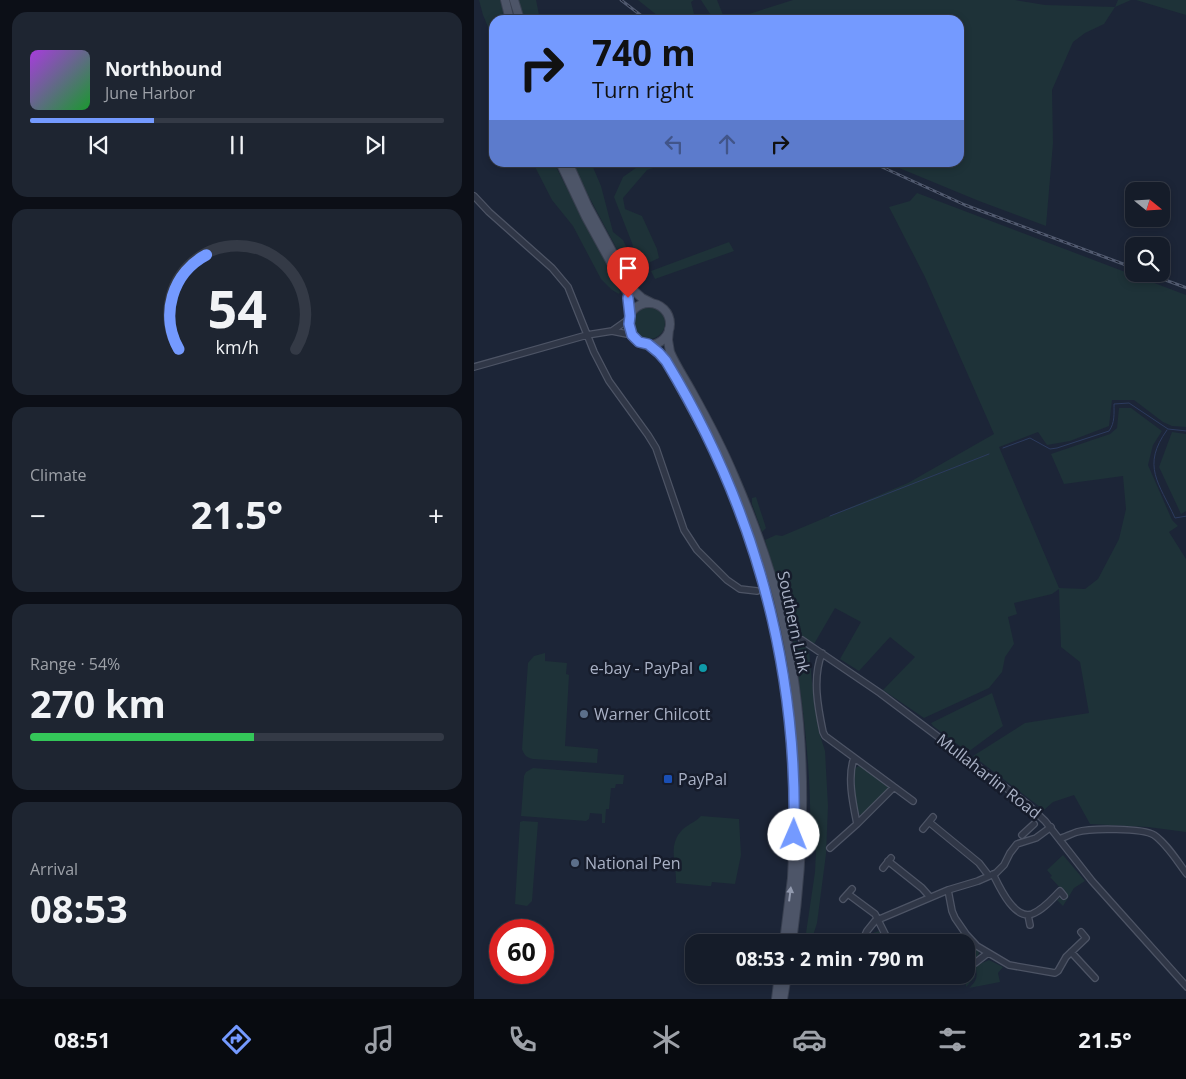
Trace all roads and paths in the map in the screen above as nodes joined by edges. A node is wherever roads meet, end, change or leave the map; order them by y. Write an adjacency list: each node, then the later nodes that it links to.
1 (505, 0): 3 (main road)
2 (514, 0): 4 (main road)
3 (509, 15)
4 (518, 15)
5 (562, 167): 9 (main road)
6 (570, 167): 8 (main road)
7 (474, 196): 12 (street)
8 (652, 303): 9 (main road); 10 (main road)
9 (630, 317): 11 (street); 13 (main road)
10 (670, 329): 14 (main road); 45 (main road, Southern Link)
11 (612, 331): 12 (street); 13 (street)
12 (587, 335): 15 (street); 16 (street)
13 (632, 335): 14 (main road)
14 (648, 344): 44 (main road, Southern Link, one-way to 14)
15 (474, 367)
16 (757, 591)
17 (802, 640): 18 (street, Mullaharlin Road)
18 (822, 654): 19 (street); 26 (street, Mullaharlin Road)
19 (854, 758): 20 (street); 24 (street)
20 (894, 787): 21 (street); 24 (street)
21 (913, 801)
22 (933, 817): 23 (street)
23 (929, 822): 28 (street); 35 (street)
24 (856, 824): 32 (street)
25 (1034, 824): 27 (street)
26 (1051, 827): 30 (street); 31 (street, Mullaharlin Road)
27 (1029, 828): 29 (street); 30 (street)
28 (923, 829)
29 (1022, 835)
30 (1037, 837): 35 (street)
31 (1059, 839): 34 (street); 56 (street, Mullaharlin Road)
32 (830, 848)
33 (883, 868): 38 (street)
34 (1186, 874)
35 (991, 875): 36 (street); 40 (street)
36 (948, 890): 38 (street); 48 (street)
37 (1064, 896): 40 (street)
38 (930, 897): 41 (street)
39 (843, 899): 41 (street)
40 (1028, 915): 42 (street)
41 (878, 919): 46 (street); 47 (street)
42 (1030, 925)
43 (1081, 932): 50 (street)
44 (785, 934)
45 (793, 934)
46 (866, 934)
47 (885, 934)
48 (966, 934)
49 (975, 944): 51 (street)
50 (1071, 952): 51 (street); 53 (street)
51 (988, 953): 52 (street)
52 (975, 961)
53 (1095, 978)
54 (778, 984): 57 (main road)
55 (786, 984): 58 (main road)
56 (1186, 987)
57 (776, 999)
58 (784, 999)

